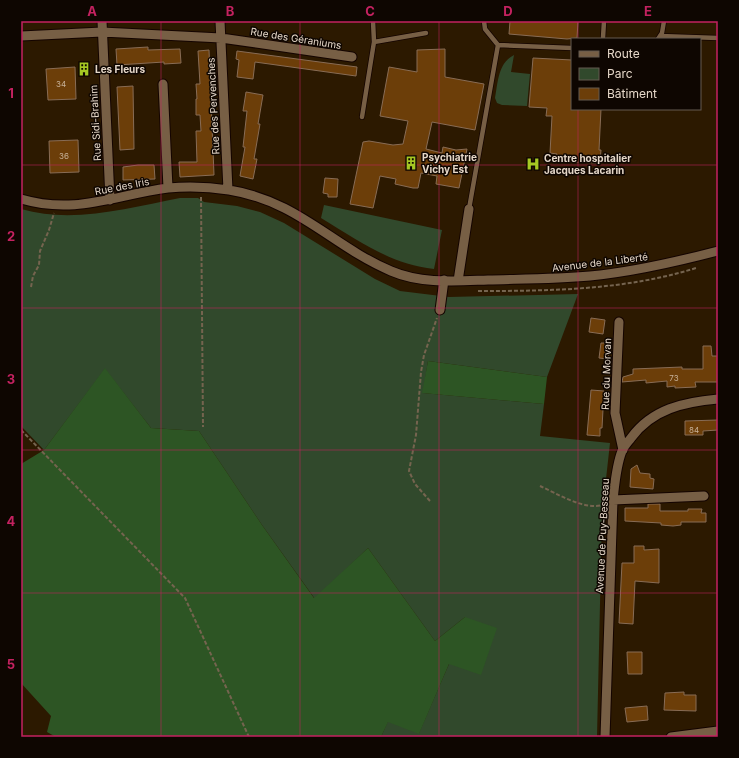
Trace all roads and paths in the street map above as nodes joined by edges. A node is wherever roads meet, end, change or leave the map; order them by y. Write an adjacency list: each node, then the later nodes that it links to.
1 (102, 21): 7 (street, Rue Sidi-Brahim)
2 (220, 21): 10 (street, Rue des Pervenches)
3 (373, 21): 14 (lane)
4 (484, 21): 15 (lane)
5 (604, 21): 11 (lane)
6 (664, 21): 12 (lane)
7 (102, 32): 9 (street, Rue des Géraniums); 10 (street, Rue des Géraniums); 24 (street, Rue Sidi-Brahim)
8 (426, 33): 14 (lane)
9 (21, 36)
10 (221, 38): 17 (street, Rue des Géraniums); 22 (street, Rue des Pervenches)
11 (604, 38)
12 (659, 38): 13 (lane)
13 (718, 38)
14 (374, 42): 19 (lane)
15 (498, 45): 16 (lane); 26 (lane)
16 (571, 48)
17 (352, 57)
18 (163, 84): 20 (street)
19 (362, 117)
20 (168, 188): 21 (street, Rue des Iris); 24 (street, Rue des Iris)
21 (201, 188): 22 (street, Rue des Iris); 34 (path)
22 (228, 190): 28 (street, Rue des Iris)
23 (21, 199): 25 (street, Rue des Iris)
24 (110, 200): 25 (street, Rue des Iris)
25 (54, 206): 30 (path)
26 (469, 209): 29 (street)
27 (718, 251): 29 (street, Avenue de la Liberté)
28 (444, 280): 29 (street, Avenue de la Liberté); 31 (street)
29 (458, 281)
30 (31, 287)
31 (440, 310): 40 (path)
32 (619, 322): 36 (street, Rue du Morvan)
33 (718, 399): 36 (street, Avenue de Puy-Besseau)
34 (203, 427)
35 (21, 430): 42 (path)
36 (623, 450): 39 (street, Avenue de Puy-Besseau)
37 (540, 486): 39 (path)
38 (704, 496): 39 (street)
39 (613, 500): 43 (street, Avenue de Puy-Besseau)
40 (430, 501)
41 (718, 731): 44 (street)
42 (250, 737)
43 (605, 737)
44 (671, 737)

